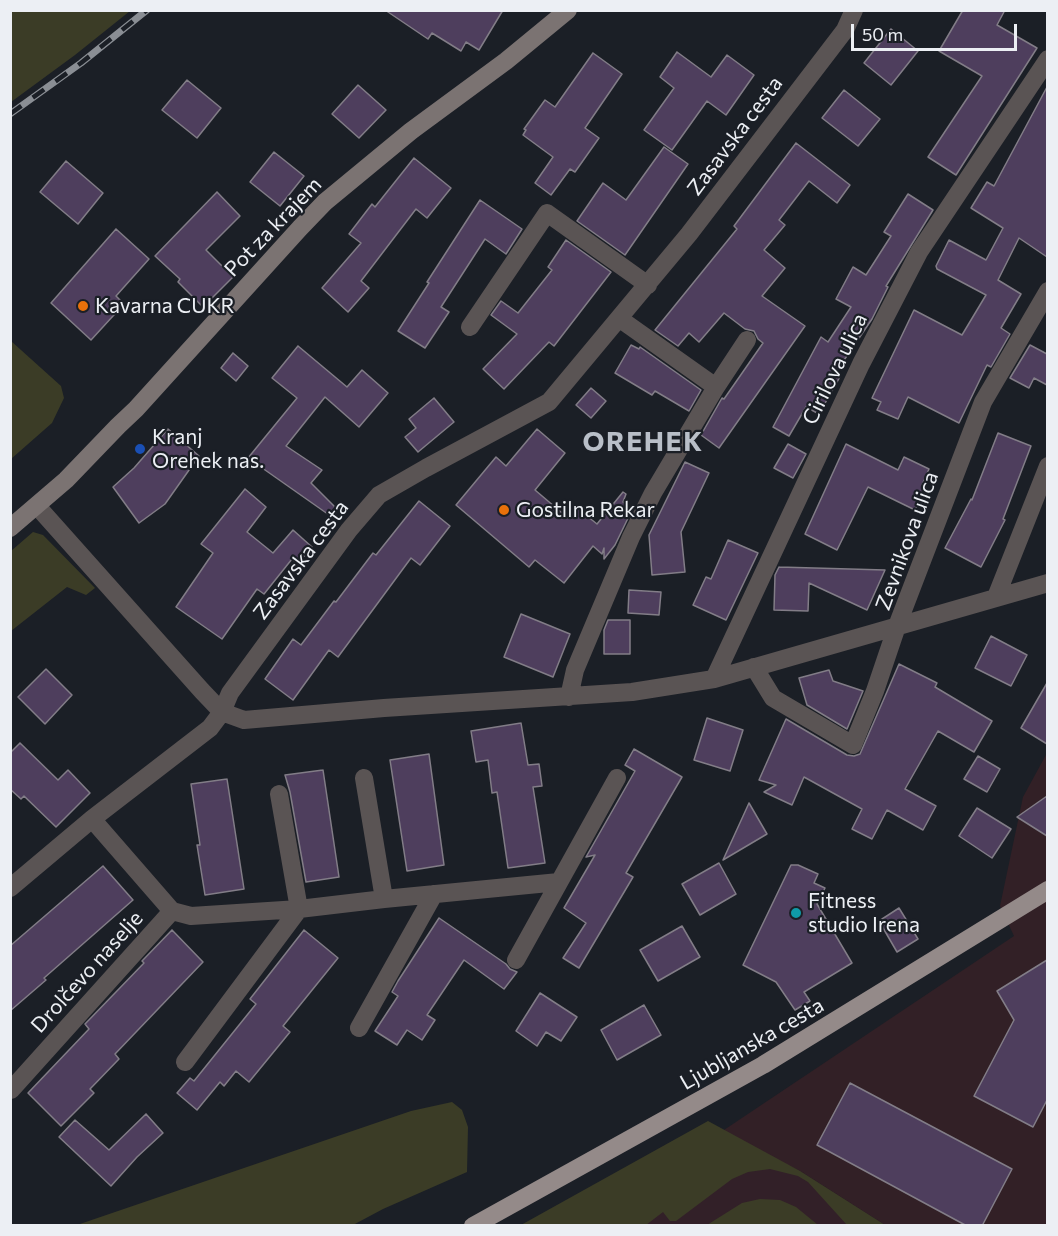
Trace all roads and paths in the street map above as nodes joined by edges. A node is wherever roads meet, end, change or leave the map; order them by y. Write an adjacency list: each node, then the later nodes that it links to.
1 (568, 10): 11 (street, Pot za krajem)
2 (854, 10): 4 (street, Zasavska cesta)
3 (1047, 59): 17 (street, Cirilova ulica)
4 (648, 285): 6 (street, Zasavska cesta); 7 (street)
5 (1047, 291): 15 (street, Zevnikova ulica)
6 (620, 319): 9 (street); 19 (street, Zasavska cesta)
7 (470, 327)
8 (747, 340): 9 (street)
9 (716, 387): 18 (street)
10 (1047, 466): 14 (street)
11 (37, 506): 12 (street, Pot za krajem); 19 (street)
12 (10, 528)
13 (1047, 583): 14 (street, Zevnikova ulica)
14 (996, 597): 15 (street, Zevnikova ulica)
15 (897, 626): 16 (street); 16 (street)
16 (753, 667): 17 (street)
17 (714, 679): 18 (street)
18 (569, 697): 19 (street)
19 (222, 712): 23 (street, Zasavska cesta)
20 (364, 778): 28 (street)
21 (617, 778): 24 (street)
22 (279, 794): 29 (street)
23 (92, 819): 25 (street, Zasavska cesta); 30 (street, Drolčevo naselje)
24 (559, 882): 27 (street, Drolčevo naselje); 31 (street)
25 (10, 888)
26 (1047, 890): 35 (main road, Ljubljanska cesta)
27 (434, 894): 28 (street, Drolčevo naselje); 32 (street)
28 (384, 899): 29 (street, Drolčevo naselje)
29 (299, 909): 30 (street, Drolčevo naselje); 33 (street)
30 (172, 911): 34 (street, Drolčevo naselje)
31 (516, 960)
32 (359, 1028)
33 (185, 1062)
34 (12, 1090)
35 (473, 1226)

